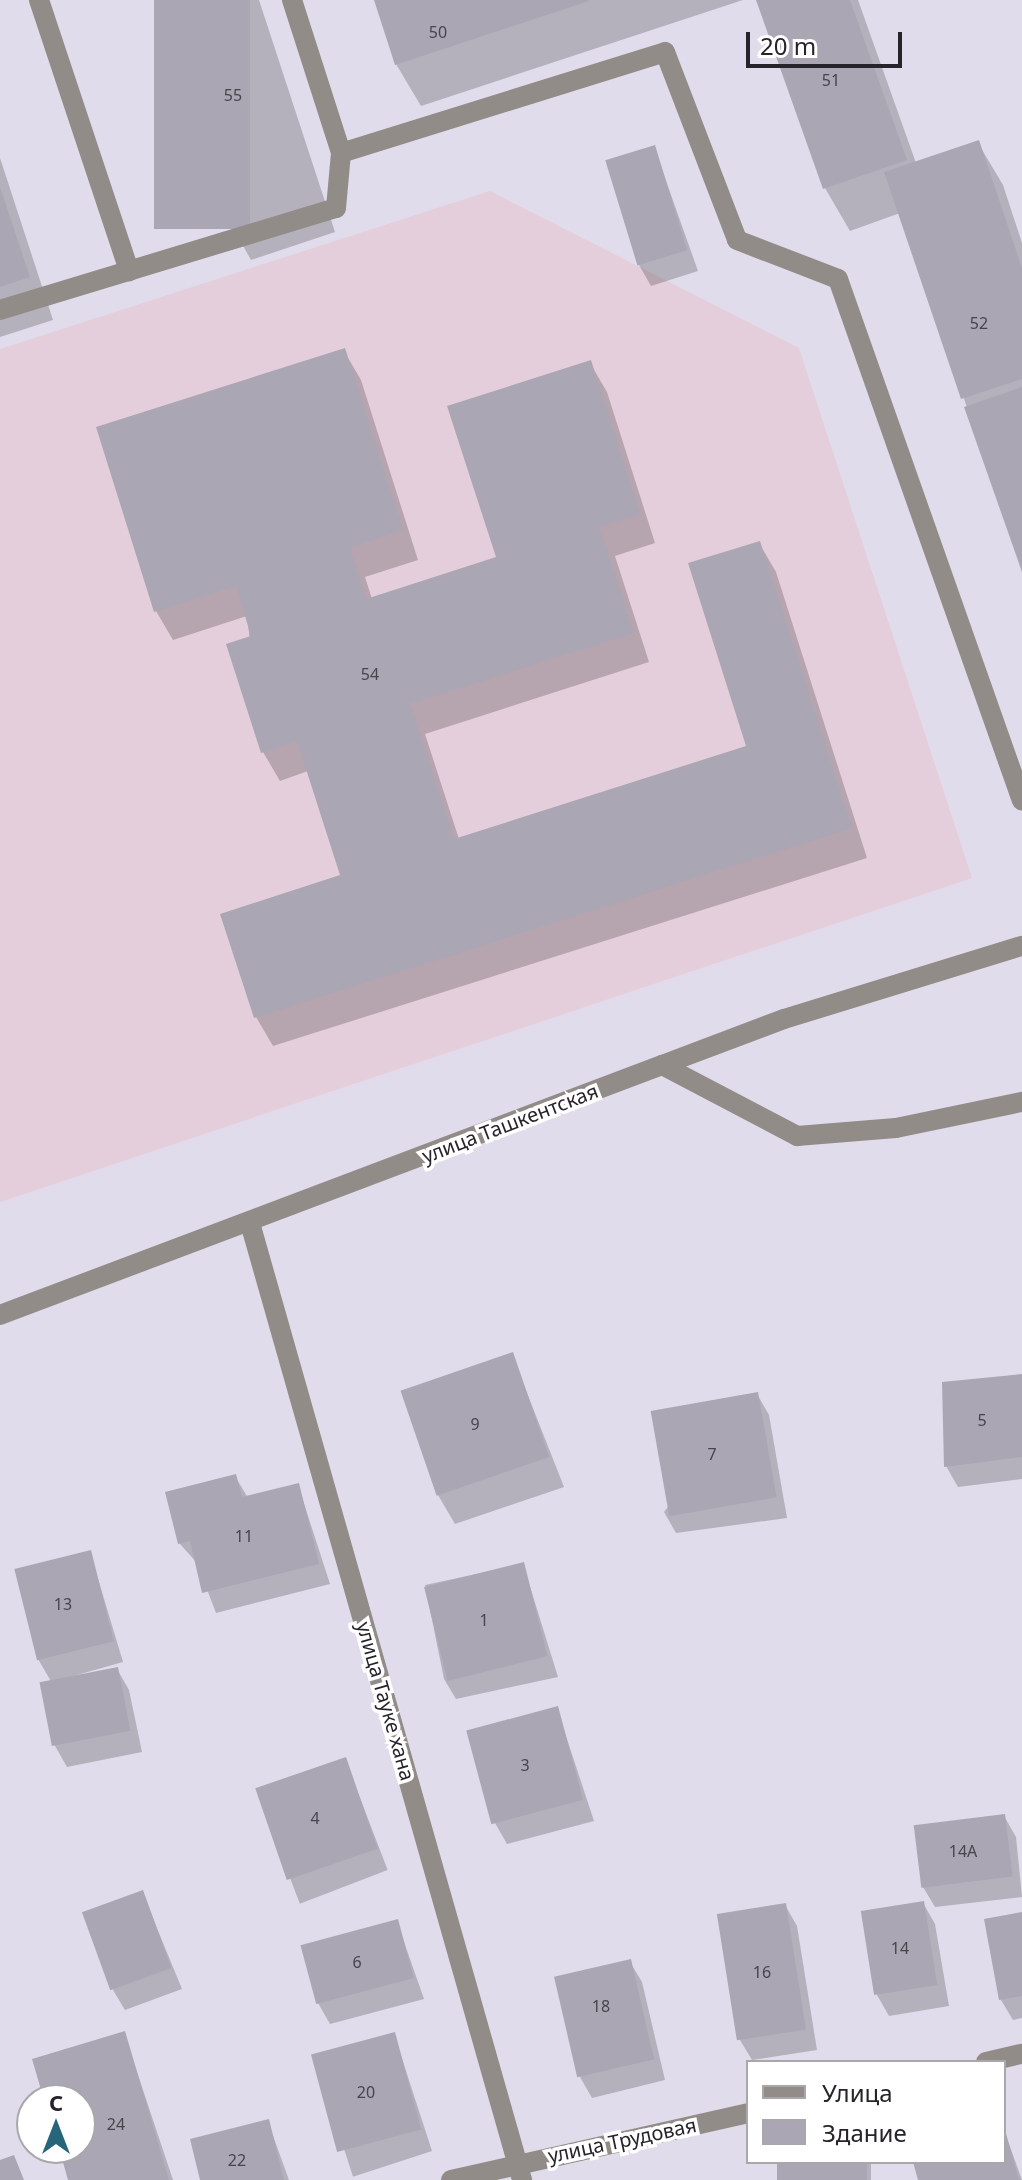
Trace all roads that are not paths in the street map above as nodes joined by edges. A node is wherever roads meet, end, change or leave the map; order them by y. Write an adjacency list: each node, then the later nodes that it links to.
1 (39, 0): 4 (street)
2 (292, 0): 3 (street)
3 (341, 153): 4 (street); 6 (street)
4 (129, 271): 5 (street)
5 (0, 310)
6 (1022, 801)
7 (1022, 946): 8 (street, улица Ташкентская)
8 (662, 1065): 9 (street); 10 (street, улица Ташкентская)
9 (1022, 1102)
10 (250, 1223): 11 (street, улица Ташкентская); 15 (street, улица Тауке хана)
11 (0, 1315)
12 (1022, 2054): 13 (street)
13 (995, 2060)
14 (746, 2114): 15 (street, улица Трудовая)
15 (519, 2171): 16 (street, улица Трудовая)
16 (451, 2180)

